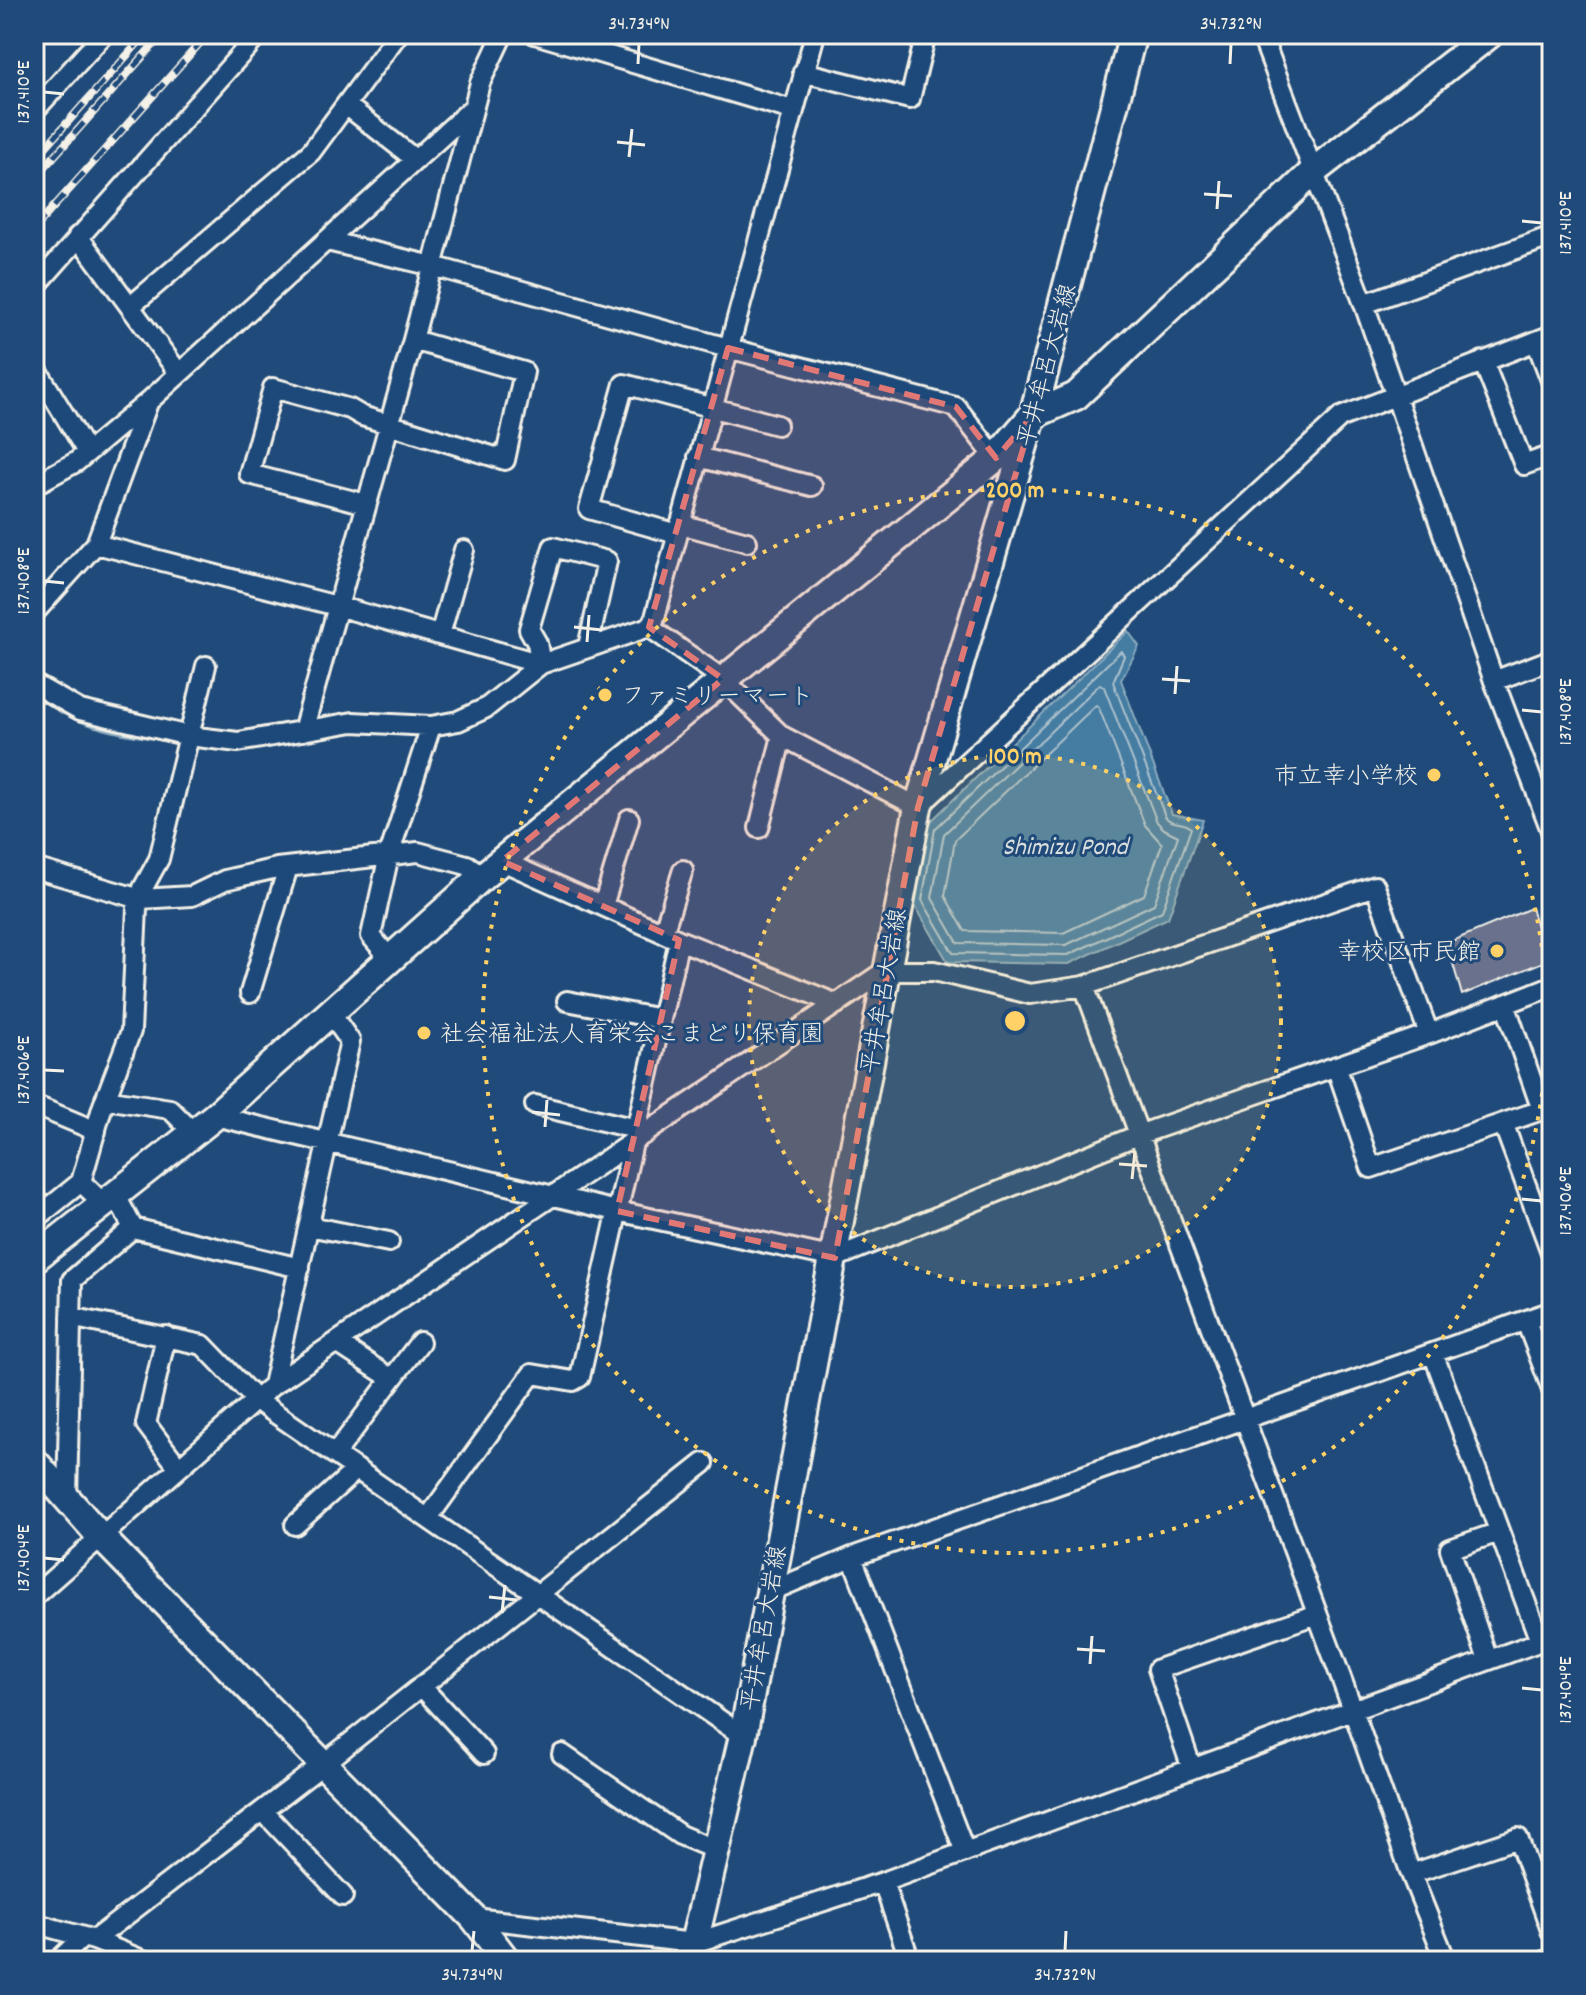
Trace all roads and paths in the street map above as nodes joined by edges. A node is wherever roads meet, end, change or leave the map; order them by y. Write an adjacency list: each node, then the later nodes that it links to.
1 (259, 34): 18 (street)
2 (398, 34): 12 (street)
3 (503, 34): 13 (street)
4 (535, 34): 14 (street)
5 (815, 34): 11 (street)
6 (926, 34): 11 (street)
7 (1133, 34): 35 (street, 平井牟呂大岩線)
8 (1261, 34): 17 (street)
9 (1490, 34): 17 (street)
10 (96, 37): 15 (street)
11 (803, 72): 14 (street)
12 (346, 105): 16 (street); 24 (street)
13 (474, 107): 16 (street); 21 (street)
14 (792, 110): 27 (street)
15 (34, 111)
16 (416, 160): 20 (street)
17 (1314, 171): 23 (street); 35 (street)
18 (78, 236): 22 (street); 24 (street)
19 (1552, 236): 23 (street)
20 (327, 241): 21 (street); 30 (street)
21 (433, 266): 26 (street); 27 (street)
22 (34, 288)
23 (1364, 304): 32 (street)
24 (131, 306): 30 (street)
25 (1544, 338): 28 (street); 31 (street)
26 (413, 340): 36 (street); 36 (street)
27 (728, 348): 34 (street); 41 (street)
28 (1483, 361): 32 (street); 39 (street)
29 (34, 365): 38 (street)
30 (178, 372): 33 (street)
31 (1552, 383)
32 (1394, 395): 58 (street); 64 (street)
33 (149, 401): 38 (street); 47 (street)
34 (712, 407): 37 (street); 40 (street); 45 (street)
35 (1033, 415): 41 (street); 64 (street, 平井牟呂大岩線)
36 (388, 425): 44 (street); 44 (street)
37 (777, 425)
38 (87, 452): 42 (street)
39 (1552, 455)
40 (698, 457): 43 (street); 45 (street)
41 (996, 458): 57 (street)
42 (34, 485)
43 (812, 486)
44 (366, 504): 49 (street)
45 (678, 529): 46 (street); 51 (street)
46 (747, 542)
47 (96, 544): 49 (street); 50 (street)
48 (464, 550): 52 (street)
49 (337, 606): 52 (street); 61 (street)
50 (34, 613)
51 (649, 627): 53 (street); 57 (street)
52 (440, 635): 55 (street)
53 (588, 647): 55 (street); 55 (street)
54 (1552, 659): 58 (street)
55 (541, 664): 60 (street)
56 (206, 666): 62 (street)
57 (723, 679): 63 (street); 71 (street)
58 (1494, 681): 67 (street)
59 (34, 684): 62 (street)
60 (431, 726): 61 (street); 68 (street)
61 (303, 731): 62 (street)
62 (189, 736): 73 (street)
63 (782, 736): 64 (street); 66 (street)
64 (918, 807): 77 (street, 平井牟呂大岩線)
65 (629, 819): 74 (street)
66 (759, 828)
67 (1552, 833)
68 (389, 855): 69 (street); 71 (street); 76 (street)
69 (288, 867): 73 (street); 80 (street)
70 (34, 868): 73 (street)
71 (492, 869): 74 (street); 76 (street)
72 (683, 870): 75 (street)
73 (140, 899): 88 (street)
74 (603, 906): 75 (street)
75 (671, 936): 82 (street); 85 (street)
76 (392, 961): 84 (street)
77 (885, 971): 78 (street); 82 (street); 107 (street, 平井牟呂大岩線)
78 (1084, 986): 86 (street); 96 (street)
79 (1552, 986): 83 (street)
80 (250, 993)
81 (567, 1001): 85 (street)
82 (837, 1004): 95 (street)
83 (1505, 1004): 86 (street); 92 (street)
84 (331, 1014): 91 (street); 97 (street)
85 (661, 1019): 95 (street)
86 (1429, 1034): 87 (street)
87 (1336, 1066): 92 (street); 96 (street)
88 (105, 1099): 93 (street); 94 (street)
89 (34, 1105): 93 (street)
90 (535, 1105): 95 (street)
91 (215, 1116): 94 (street); 97 (street)
92 (1503, 1123): 106 (street)
93 (96, 1131): 98 (street)
94 (193, 1132): 100 (street)
95 (634, 1135): 99 (street); 101 (street)
96 (1138, 1135): 107 (street); 121 (street)
97 (328, 1143): 99 (street); 103 (street)
98 (81, 1182): 100 (street); 102 (street)
99 (553, 1196): 101 (street); 115 (street)
100 (110, 1200): 104 (street); 108 (street)
101 (617, 1211): 107 (street); 128 (street)
102 (34, 1220)
103 (309, 1226): 105 (street); 109 (street)
104 (133, 1228): 109 (street); 111 (street)
105 (389, 1242)
106 (1552, 1255)
107 (835, 1258): 133 (street, 平井牟呂大岩線)
108 (34, 1259)
109 (300, 1268): 118 (street)
110 (1552, 1311): 112 (street)
111 (71, 1317): 113 (street); 127 (street)
112 (1526, 1321): 116 (street); 119 (street)
113 (166, 1336): 120 (street); 125 (street)
114 (420, 1342): 117 (street)
115 (337, 1343): 117 (street); 118 (street)
116 (1433, 1353): 121 (street); 130 (street)
117 (392, 1379): 122 (street)
118 (273, 1385): 120 (street)
119 (1552, 1390)
120 (256, 1400): 122 (street); 125 (street)
121 (1243, 1420): 132 (street); 136 (street)
122 (335, 1454): 126 (street)
123 (34, 1461): 127 (street)
124 (704, 1463): 134 (street)
125 (179, 1468): 131 (street)
126 (357, 1469): 128 (street); 129 (street)
127 (67, 1498): 131 (street)
128 (428, 1518): 134 (street)
129 (295, 1525)
130 (1499, 1532): 137 (street); 138 (street)
131 (101, 1537): 135 (street); 144 (street)
132 (852, 1557): 133 (street); 148 (street)
133 (769, 1592): 141 (street, 平井牟呂大岩線)
134 (538, 1593): 139 (street); 141 (street)
135 (34, 1596)
136 (1317, 1614): 140 (street); 145 (street)
137 (1546, 1639): 138 (street)
138 (1488, 1660): 140 (street)
139 (421, 1686): 142 (street); 144 (street)
140 (1353, 1710): 145 (street); 149 (street)
141 (743, 1736): 147 (street, 平井牟呂大岩線)
142 (484, 1754)
143 (562, 1754): 147 (street)
144 (322, 1765): 146 (street); 152 (street)
145 (1192, 1769): 148 (street)
146 (263, 1811): 151 (street); 155 (street)
147 (716, 1850): 156 (street, 平井牟呂大岩線)
148 (965, 1852): 150 (street)
149 (1411, 1874): 154 (street); 162 (street)
150 (883, 1882): 156 (street); 161 (street)
151 (343, 1896)
152 (474, 1918): 156 (street); 160 (street)
153 (34, 1923): 155 (street)
154 (1552, 1933)
155 (88, 1939): 158 (street); 159 (street)
156 (690, 1952)
157 (1552, 1958): 163 (street)
158 (58, 1961)
159 (145, 1961)
160 (507, 1961)
161 (910, 1961)
162 (1446, 1961)
163 (1545, 1961)

